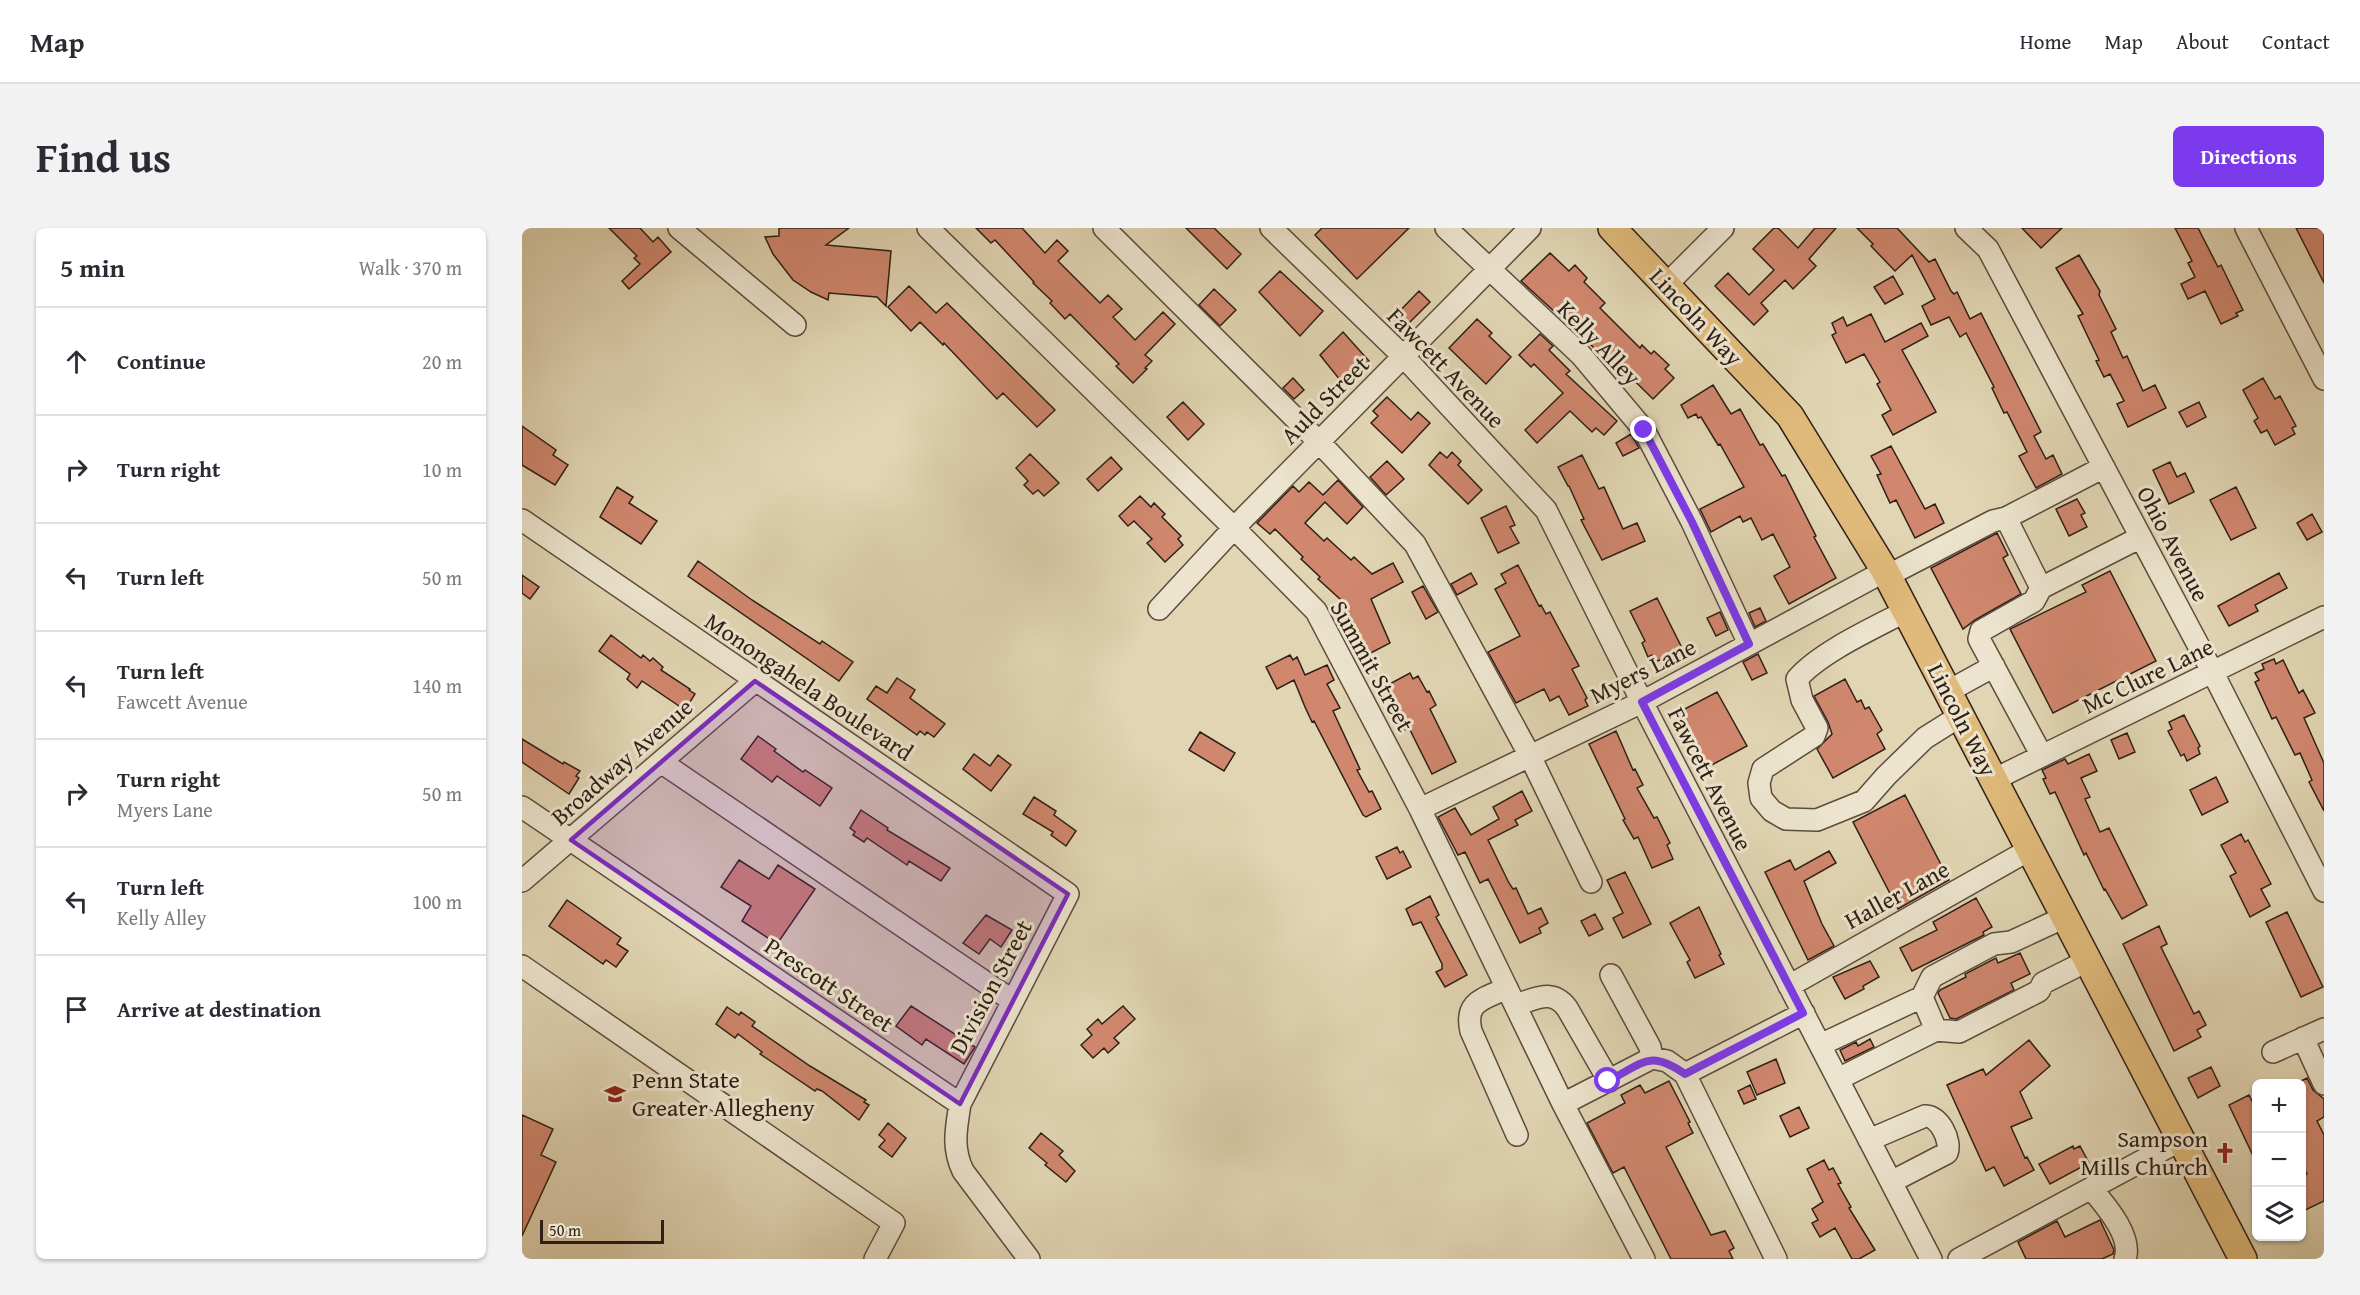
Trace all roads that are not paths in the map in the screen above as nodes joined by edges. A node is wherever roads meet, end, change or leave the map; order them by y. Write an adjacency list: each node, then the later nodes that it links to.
1 (928, 228): 20 (street, Summit Street)
2 (1104, 228): 16 (street)
3 (1271, 228): 14 (street, Fawcett Avenue)
4 (1446, 228): 11 (street, Kelly Alley)
5 (1530, 228): 11 (street, Auld Street)
6 (1612, 228): 12 (main road, Lincoln Way)
7 (1724, 228): 12 (street)
8 (1966, 228): 17 (street, Ohio Avenue)
9 (2246, 228): 15 (street)
10 (684, 232): 13 (street)
11 (1489, 270): 14 (street, Auld Street); 27 (street, Kelly Alley)
12 (1666, 285): 22 (main road, Lincoln Way)
13 (795, 325)
14 (1404, 357): 16 (street, Auld Street); 32 (street, Fawcett Avenue)
15 (2324, 379)
16 (1319, 442): 20 (street, Auld Street); 34 (street)
17 (2103, 467): 18 (street, Myers Lane); 21 (street, Ohio Avenue)
18 (2006, 518): 22 (street, Myers Lane); 23 (street)
19 (522, 520): 30 (street, Monongahela Boulevard)
20 (1234, 528): 24 (street, Auld Street); 39 (street, Summit Street)
21 (2141, 537): 23 (street); 29 (street, Ohio Avenue)
22 (1886, 573): 25 (main road, Lincoln Way); 27 (street, Myers Lane)
23 (2041, 588): 28 (street)
24 (1159, 609)
25 (1906, 610): 31 (main road, Lincoln Way); 33 (street)
26 (2324, 617): 29 (street, Mc Clure Lane)
27 (1749, 644): 32 (street, Myers Lane)
28 (1994, 666): 31 (street); 35 (street)
29 (2213, 673): 35 (street, Mc Clure Lane); 44 (street, Ohio Avenue)
30 (755, 681): 36 (street, Broadway Avenue); 45 (street, Monongahela Boulevard)
31 (1947, 692): 33 (main road, Lincoln Way)
32 (1642, 702): 34 (street, Myers Lane); 50 (street, Fawcett Avenue)
33 (1960, 716): 37 (main road, Lincoln Way)
34 (1530, 756): 39 (street, Myers Lane); 43 (street)
35 (2042, 756): 37 (street, Mc Clure Lane)
36 (661, 762): 40 (street, Broadway Avenue); 53 (street)
37 (1993, 780): 41 (main road, Lincoln Way)
38 (522, 807): 40 (street, Prescott Street)
39 (1420, 809): 51 (street, Summit Street)
40 (571, 840): 42 (street, Broadway Avenue); 65 (street, Prescott Street)
41 (2029, 850): 46 (main road, Lincoln Way); 50 (street, Haller Lane)
42 (522, 881)
43 (1591, 882)
44 (2324, 891)
45 (1068, 894): 53 (street, Division Street)
46 (2065, 917): 47 (main road, Lincoln Way); 52 (street)
47 (2087, 961): 56 (street); 69 (main road, Lincoln Way)
48 (522, 966): 73 (street)
49 (1611, 975): 60 (street)
50 (1789, 986): 54 (street, Fawcett Avenue)
51 (1511, 996): 63 (street); 66 (street, Summit Street); 67 (street)
52 (1922, 997): 56 (street); 58 (street)
53 (1013, 1001): 65 (street, Division Street)
54 (1803, 1013): 58 (street, Fawcett Avenue); 61 (street)
55 (2324, 1029): 57 (street)
56 (1936, 1030): 62 (street)
57 (2303, 1038): 59 (street); 64 (street)
58 (1820, 1045): 62 (street, Fawcett Avenue)
59 (2273, 1052)
60 (1652, 1058): 61 (street); 63 (street)
61 (1685, 1074): 76 (street)
62 (1838, 1079): 68 (street, Fawcett Avenue)
63 (1608, 1081): 66 (street)
64 (2324, 1084)
65 (960, 1104): 74 (street)
66 (1563, 1104): 75 (street, Summit Street)
67 (1517, 1135)
68 (1869, 1140): 70 (street, Fawcett Avenue); 70 (street)
69 (2181, 1140): 71 (street); 80 (main road, Lincoln Way)
70 (1891, 1182): 77 (street, Fawcett Avenue)
71 (2091, 1188): 72 (street); 79 (street)
72 (1990, 1252): 78 (street)
73 (875, 1259)
74 (1029, 1259)
75 (1644, 1259)
76 (1776, 1259)
77 (1931, 1259)
78 (1959, 1259)
79 (2125, 1259)
80 (2243, 1259)

